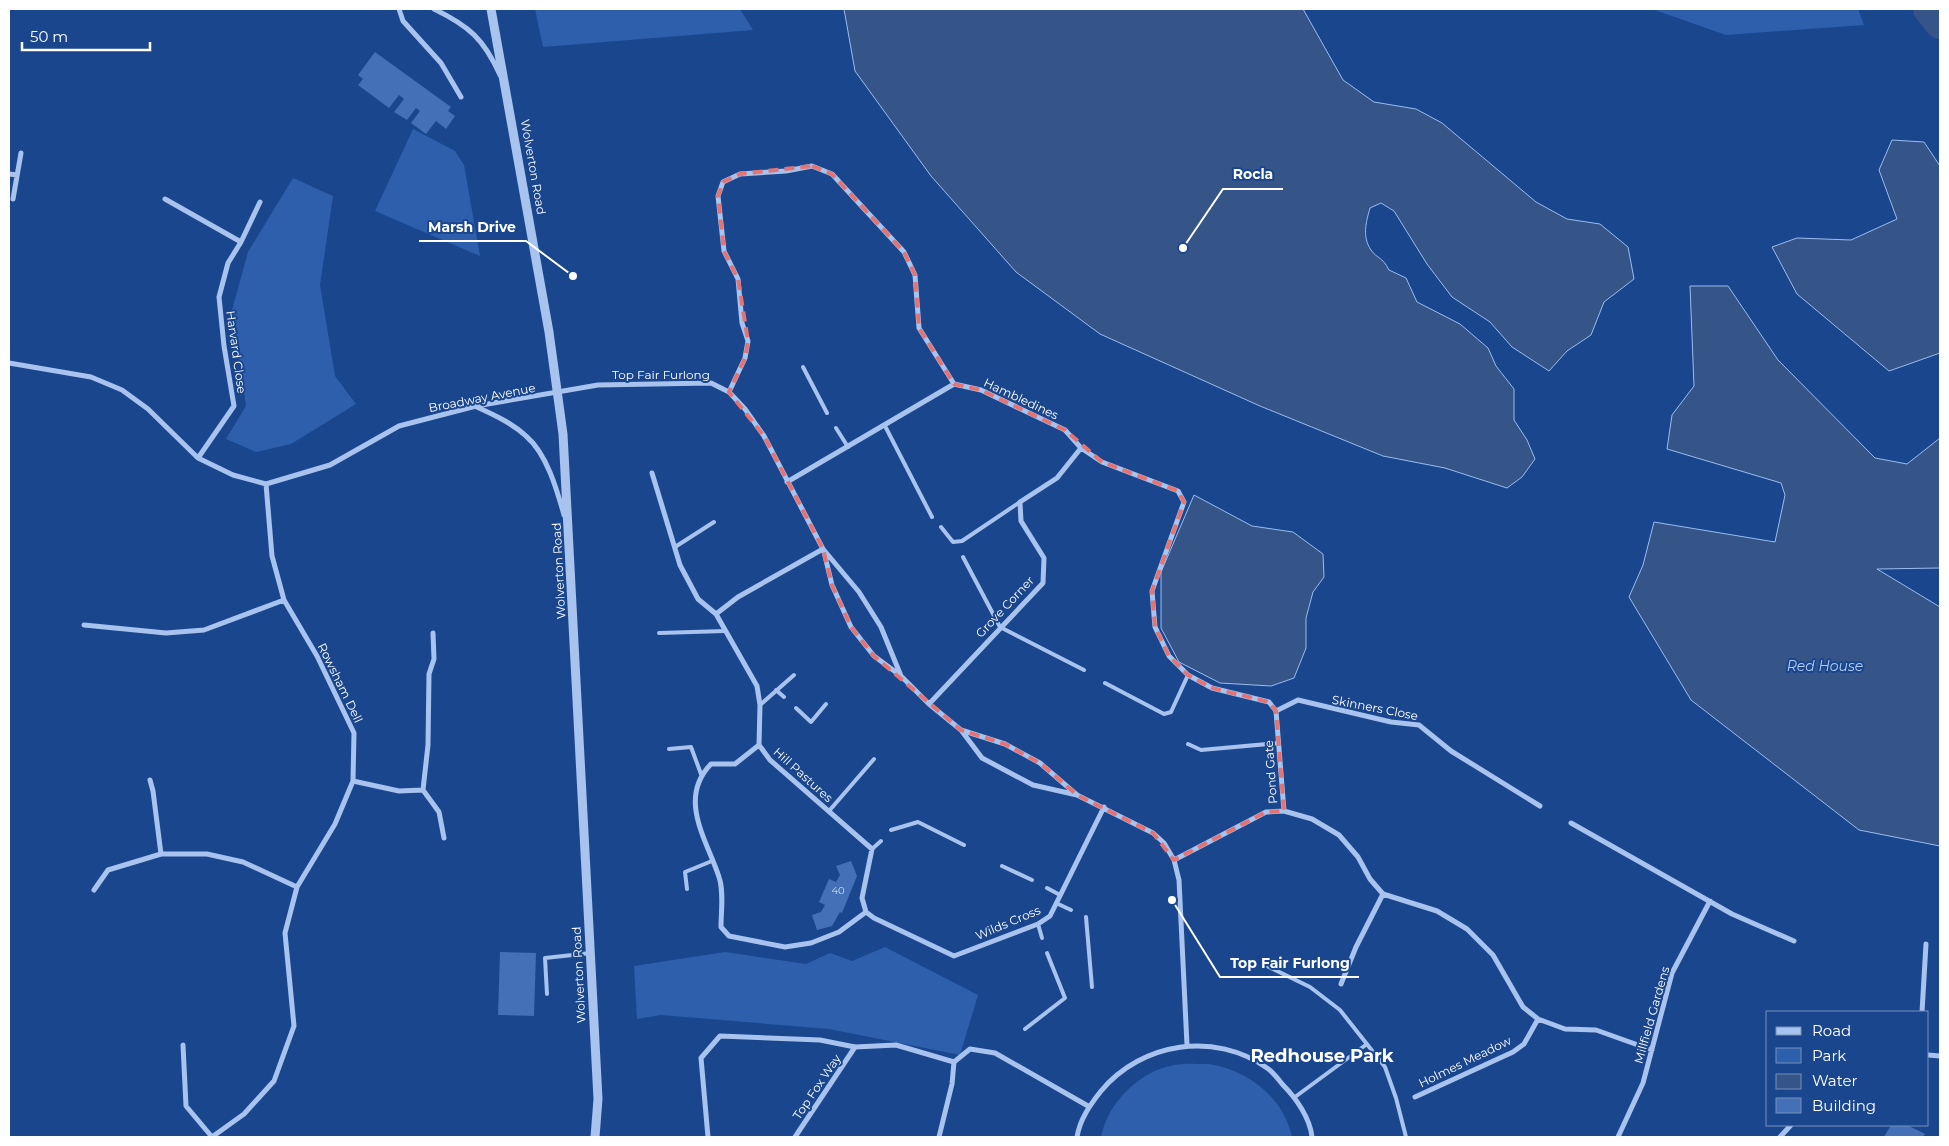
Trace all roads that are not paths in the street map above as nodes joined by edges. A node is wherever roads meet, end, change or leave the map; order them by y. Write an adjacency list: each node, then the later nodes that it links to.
1 (399, 9): 5 (street)
2 (434, 9): 4 (street)
3 (491, 9): 4 (street, Wolverton Road)
4 (506, 89): 17 (street, Wolverton Road)
5 (461, 97)
6 (21, 153): 8 (street)
7 (9, 174): 8 (street)
8 (17, 175): 9 (street)
9 (13, 199)
10 (166, 199): 12 (street)
11 (260, 202): 12 (street, Harvard Close)
12 (241, 242): 24 (street, Harvard Close)
13 (9, 364): 24 (street)
14 (803, 367): 19 (lane)
15 (954, 384): 16 (street); 20 (street); 23 (street, Hambledines)
16 (729, 392): 17 (street, Top Fair Furlong); 26 (street, Top Fair Furlong)
17 (557, 393): 18 (street, Broadway Avenue); 32 (street, Wolverton Road)
18 (476, 406): 27 (street, Broadway Avenue); 32 (street)
19 (827, 412)
20 (884, 426): 22 (street); 29 (lane)
21 (836, 428): 22 (lane)
22 (848, 447): 26 (street)
23 (1081, 448): 28 (street); 45 (street, Hambledines)
24 (198, 458): 27 (street)
25 (652, 473): 33 (street, Hill Pastures)
26 (786, 482): 34 (street, Top Fair Furlong)
27 (266, 484): 36 (street, Rowsham Dell)
28 (1020, 502): 31 (lane); 39 (street, Grove Corner)
29 (932, 517)
30 (714, 522): 33 (lane)
31 (941, 527)
32 (570, 535): 96 (street, Wolverton Road)
33 (675, 546): 37 (street, Hill Pastures)
34 (823, 550): 37 (street); 46 (street, Top Fair Furlong); 46 (street, Top Fair Furlong)
35 (963, 557): 39 (lane)
36 (284, 600): 38 (street); 63 (street, Rowsham Dell)
37 (716, 614): 40 (street, Hill Pastures)
38 (84, 625)
39 (1000, 627): 43 (lane); 51 (street, Grove Corner)
40 (725, 631): 41 (lane); 52 (street, Hill Pastures)
41 (659, 633)
42 (433, 634): 64 (street)
43 (1084, 670)
44 (794, 674): 48 (lane)
45 (1188, 675): 47 (lane); 54 (street, Hambledines)
46 (901, 676): 51 (street, Top Fair Furlong)
47 (1105, 684)
48 (776, 690): 49 (lane); 52 (lane)
49 (784, 697)
50 (826, 704): 53 (lane)
51 (929, 704): 55 (street, Top Fair Furlong)
52 (760, 705): 58 (street, Hill Pastures)
53 (796, 708)
54 (1276, 711): 56 (street, Pond Gate); 66 (street, Skinners Close)
55 (961, 730): 65 (street, Top Fair Furlong); 65 (street, Top Fair Furlong)
56 (1279, 743): 57 (lane); 69 (street, Pond Gate)
57 (1188, 744)
58 (759, 745): 61 (street); 68 (street, Hill Pastures)
59 (669, 750): 61 (lane)
60 (874, 759): 68 (lane)
61 (701, 774): 78 (street)
62 (150, 780): 76 (street)
63 (353, 781): 64 (street); 81 (street, Rowsham Dell)
64 (423, 790): 72 (street)
65 (1077, 795): 67 (street, Top Fair Furlong)
66 (1540, 806)
67 (1104, 807): 77 (street, Top Fair Furlong); 86 (street, Wilds Cross)
68 (829, 811): 75 (street, Hill Pastures)
69 (1284, 811): 77 (street, Pond Gate); 85 (street)
70 (1571, 823): 87 (street)
71 (891, 830): 74 (lane)
72 (444, 838)
73 (881, 840): 75 (lane)
74 (964, 845)
75 (872, 849): 90 (street)
76 (161, 854): 81 (street); 84 (street)
77 (1174, 860): 107 (street, Top Fair Furlong)
78 (712, 861): 83 (lane); 90 (street)
79 (1002, 866): 80 (lane)
80 (1032, 880)
81 (297, 887): 115 (street, Rowsham Dell)
82 (1047, 888): 86 (lane)
83 (687, 889)
84 (94, 890)
85 (1383, 894): 99 (street); 103 (street)
86 (1060, 895): 88 (street, Wilds Cross)
87 (1710, 901): 94 (street); 109 (street, Millfield Gardens)
88 (1056, 903): 89 (lane); 92 (street, Wilds Cross)
89 (1071, 910)
90 (866, 912): 92 (street, Wilds Cross)
91 (1086, 917): 100 (lane)
92 (1038, 924): 93 (lane)
93 (1042, 938)
94 (1794, 941)
95 (1926, 944): 102 (street)
96 (591, 952): 101 (lane); 116 (street, Wolverton Road)
97 (1046, 953): 104 (lane)
98 (1267, 966): 105 (lane)
99 (1341, 984)
100 (1092, 987)
101 (547, 994)
102 (1922, 1011)
103 (1538, 1020): 109 (street); 112 (street, Holmes Meadow)
104 (1025, 1029)
105 (1366, 1044): 111 (lane); 122 (lane)
106 (183, 1045): 115 (street, Rowsham Dell)
107 (1187, 1045): 111 (street); 113 (street)
108 (855, 1047): 110 (street); 117 (street); 118 (street, Top Fox Way)
109 (1652, 1050): 123 (street, Millfield Gardens)
110 (954, 1062): 113 (street); 119 (street)
111 (1295, 1097): 121 (street)
112 (1415, 1098)
113 (1088, 1106): 120 (street)
114 (1790, 1126): 124 (street)
115 (212, 1137)
116 (596, 1137)
117 (708, 1137)
118 (795, 1137)
119 (939, 1137)
120 (1077, 1137)
121 (1312, 1137)
122 (1406, 1137)
123 (1618, 1137)
124 (1780, 1137)

